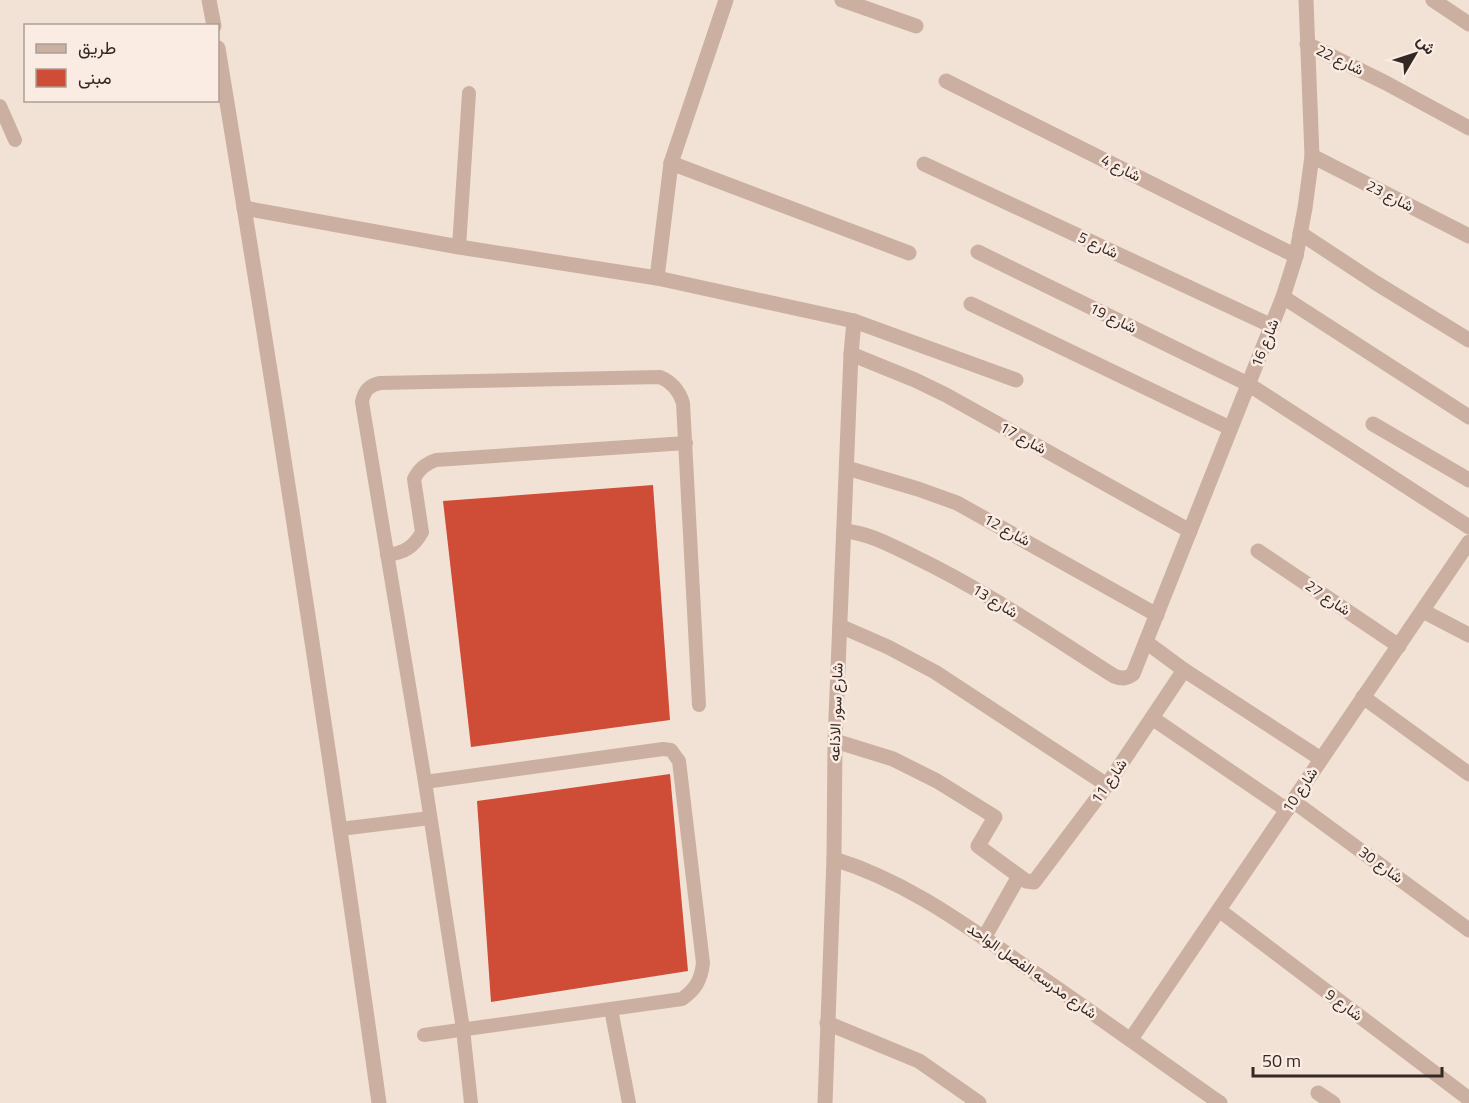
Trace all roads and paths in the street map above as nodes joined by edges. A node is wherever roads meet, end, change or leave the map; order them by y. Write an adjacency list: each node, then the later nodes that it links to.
1 (209, 0): 6 (street)
2 (726, 0): 17 (street)
3 (842, 0): 8 (street)
4 (1306, 0): 9 (street, شارع 16)
5 (1433, 0): 7 (street)
6 (214, 24)
7 (1469, 24)
8 (916, 26)
9 (1306, 44): 14 (street, شارع 22); 16 (street, شارع 16)
10 (219, 54): 19 (street)
11 (946, 81): 25 (street, شارع 4)
12 (469, 93): 22 (lane)
13 (0, 106): 15 (lane)
14 (1469, 128)
15 (15, 140)
16 (1312, 156): 20 (street, شارع 16); 21 (street, شارع 23)
17 (671, 163): 23 (street); 26 (street)
18 (924, 164): 30 (street, شارع 5)
19 (244, 208): 22 (street); 65 (street)
20 (1300, 233): 25 (street, شارع 16); 31 (street)
21 (1469, 236)
22 (459, 247): 26 (street)
23 (909, 252)
24 (978, 252): 34 (street, شارع 19)
25 (1296, 256): 27 (street, شارع 16)
26 (657, 278): 29 (street)
27 (1283, 297): 30 (street, شارع 16); 35 (street)
28 (971, 304): 37 (street)
29 (854, 321): 32 (street, شارع سور الاذاعه); 33 (street)
30 (1272, 326): 34 (street, شارع 16)
31 (1469, 340)
32 (851, 354): 39 (street, شارع سور الاذاعه); 43 (street, شارع 17)
33 (1016, 380)
34 (1248, 384): 37 (street, شارع 16); 41 (street, شارع 19)
35 (1469, 417)
36 (1373, 424): 40 (street)
37 (1230, 428): 43 (street, شارع 16)
38 (686, 443): 46 (lane); 46 (lane); 56 (lane)
39 (847, 468): 42 (street, شارع سور الاذاعه); 48 (street, شارع 12)
40 (1469, 480)
41 (1469, 527)
42 (844, 531): 49 (street, شارع سور الاذاعه); 53 (street, شارع 13)
43 (1190, 531): 48 (street, شارع 16)
44 (1469, 542): 47 (street, شارع 10)
45 (1258, 551): 52 (street, شارع 27)
46 (387, 555): 61 (lane)
47 (1423, 611): 50 (street); 52 (street, شارع 10)
48 (1157, 615): 51 (street, شارع 16)
49 (840, 626): 58 (street, شارع سور الاذاعه); 62 (street)
50 (1469, 635)
51 (1146, 642): 53 (street, شارع 16); 54 (street)
52 (1399, 646): 55 (street, شارع 10)
53 (1135, 667)
54 (1184, 670): 57 (street, شارع 11); 59 (street)
55 (1363, 697): 59 (street, شارع 10); 60 (street)
56 (699, 705)
57 (1152, 718): 62 (street, شارع 11); 63 (street, شارع 30)
58 (834, 741): 66 (street, شارع سور الاذاعه); 67 (street)
59 (1321, 759): 63 (street, شارع 10)
60 (1469, 774)
61 (425, 782): 64 (lane); 71 (lane)
62 (1107, 785): 67 (street, شارع 11)
63 (1290, 805): 68 (street, شارع 10); 69 (street, شارع 30)
64 (430, 818): 65 (lane); 73 (lane)
65 (340, 829): 78 (street)
66 (834, 859): 70 (street, شارع مدرسه الفصل الواحد); 72 (street, شارع سور الاذاعه)
67 (1022, 878): 70 (street)
68 (1219, 910): 75 (street, شارع 10); 77 (street, شارع 9)
69 (1469, 930)
70 (984, 938): 75 (street, شارع مدرسه الفصل الواحد)
71 (611, 1009): 73 (lane); 80 (lane)
72 (827, 1023): 81 (street, شارع سور الاذاعه); 82 (street)
73 (463, 1029): 74 (lane); 79 (lane)
74 (424, 1035)
75 (1131, 1039): 83 (street, شارع مدرسه الفصل الواحد)
76 (1318, 1093): 84 (street)
77 (1469, 1100)
78 (379, 1103)
79 (471, 1103)
80 (629, 1103)
81 (825, 1103)
82 (979, 1103)
83 (1220, 1103)
84 (1333, 1103)

